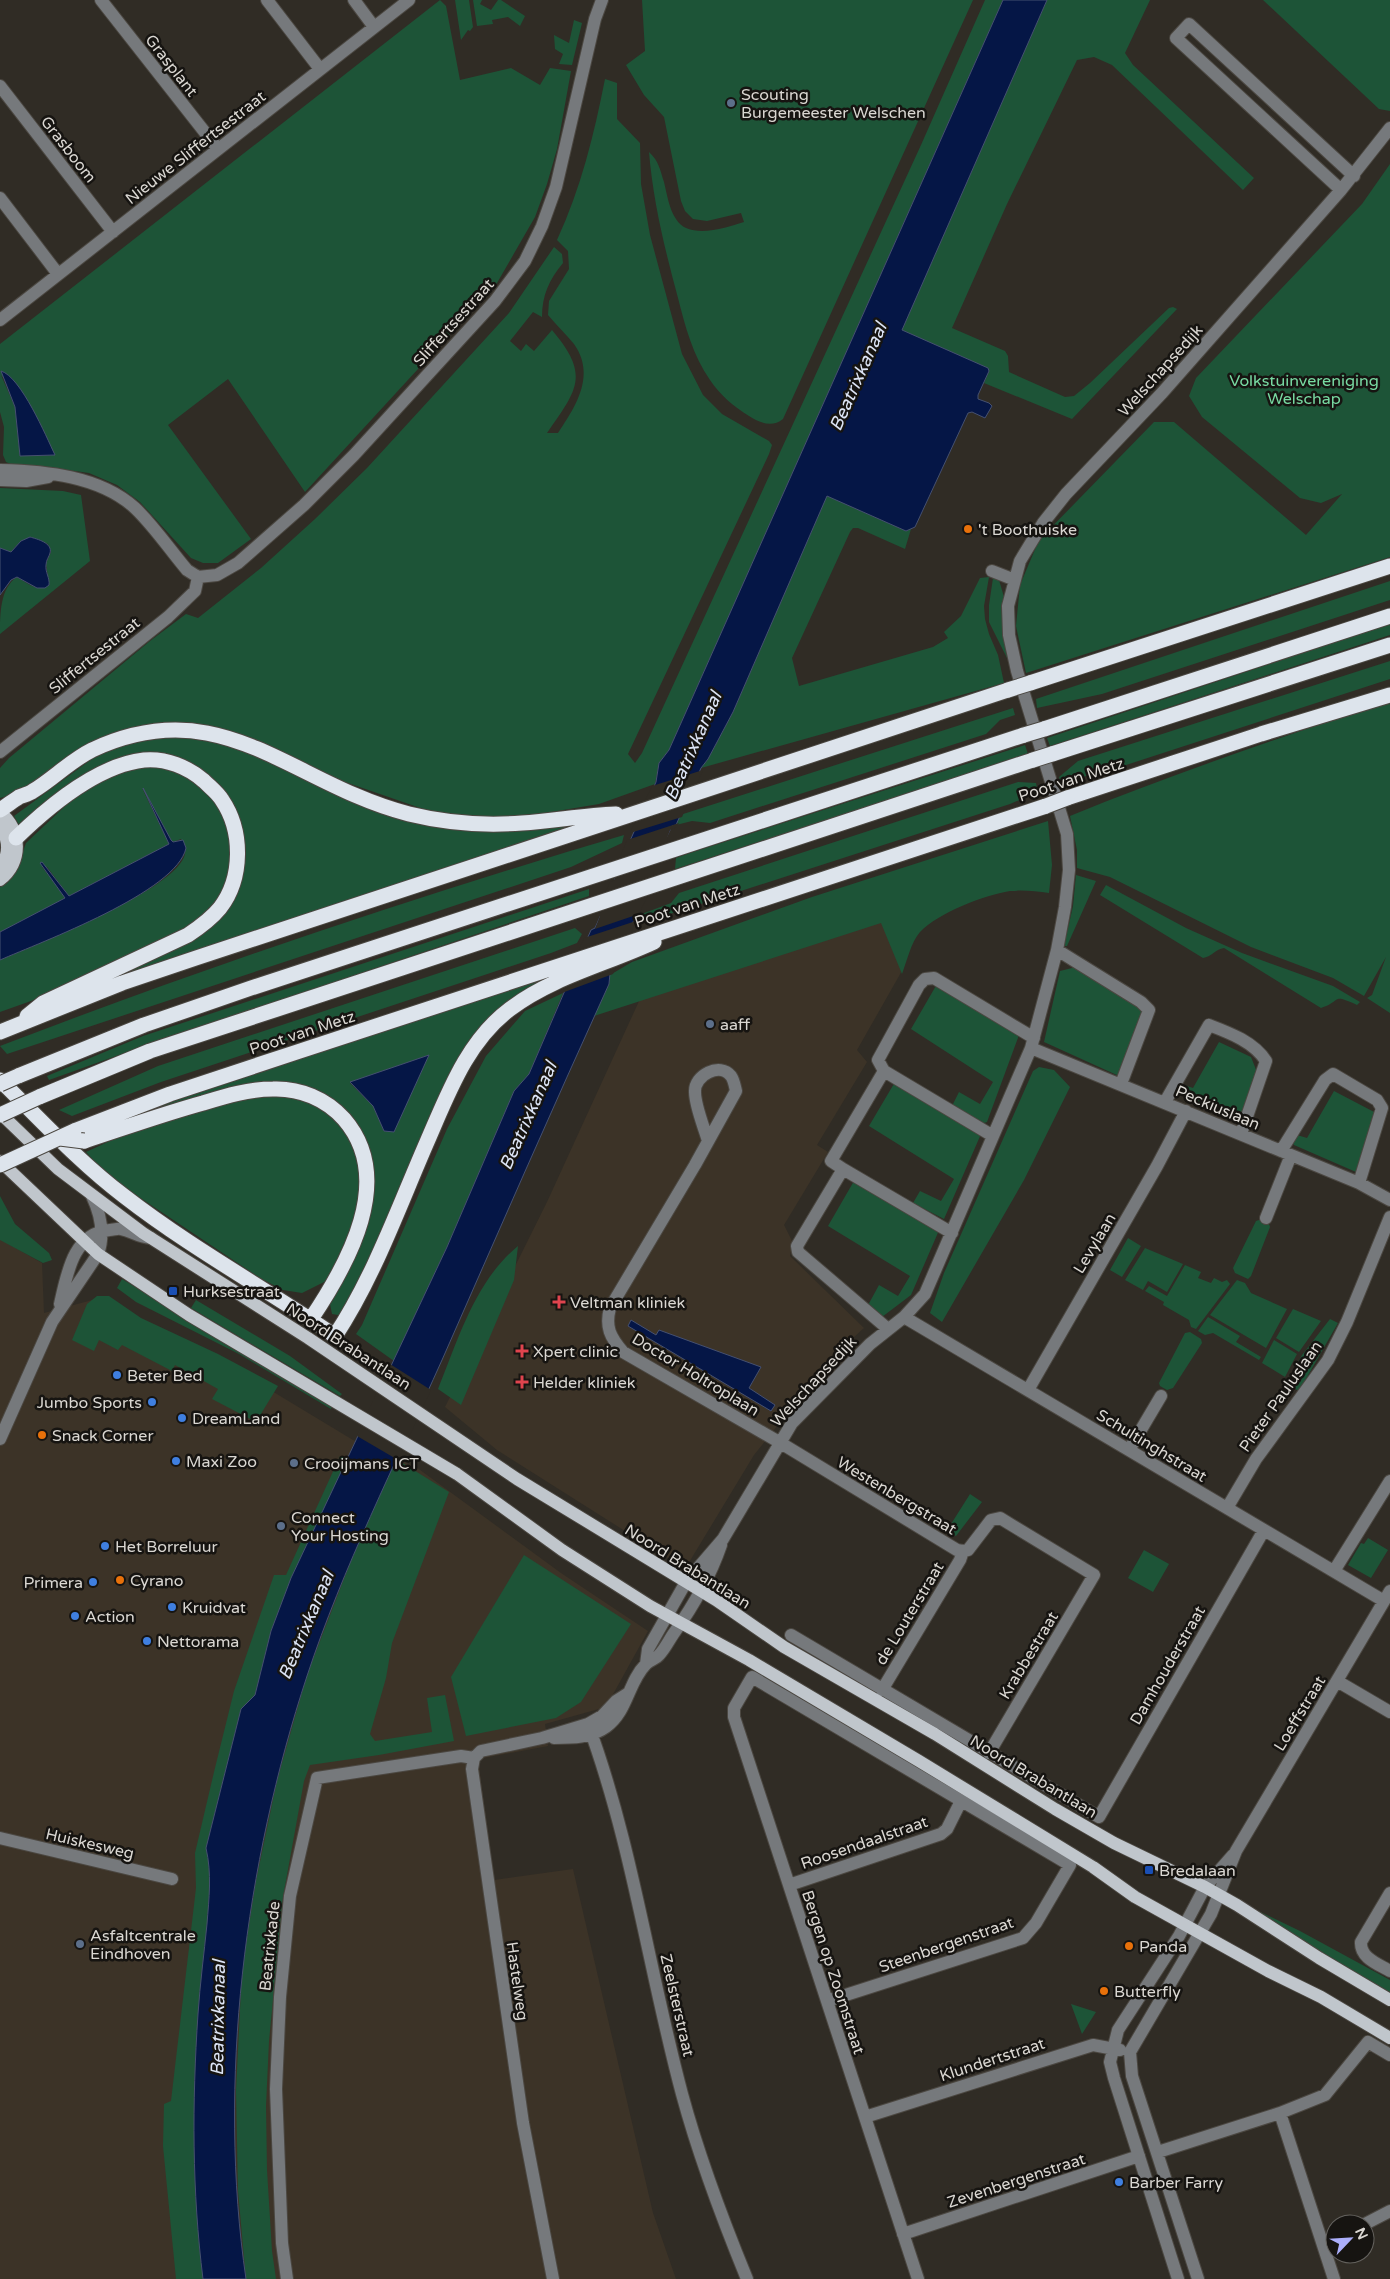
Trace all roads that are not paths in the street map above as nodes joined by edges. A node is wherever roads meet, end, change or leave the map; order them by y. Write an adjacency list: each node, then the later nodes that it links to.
1 (101, 0): 10 (street, Grasplant)
2 (267, 0): 7 (street)
3 (354, 0): 6 (street)
4 (409, 0): 6 (street, Nieuwe Sliffertsestraat)
5 (602, 0): 22 (street, Sliffertsestraat)
6 (374, 27): 7 (street, Nieuwe Sliffertsestraat)
7 (320, 70): 10 (street, Nieuwe Sliffertsestraat)
8 (0, 86): 14 (street, Grasboom)
9 (1390, 128): 11 (street, Welschapsedijk)
10 (218, 149): 14 (street, Nieuwe Sliffertsestraat)
11 (1354, 176): 12 (street, Welschapsedijk); 12 (street)
12 (1341, 190): 23 (street, Welschapsedijk)
13 (0, 198): 15 (street)
14 (113, 232): 15 (street, Nieuwe Sliffertsestraat)
15 (58, 274): 16 (street, Nieuwe Sliffertsestraat)
16 (0, 320)
17 (0, 470): 18 (street)
18 (55, 476): 19 (street); 22 (street)
19 (0, 480)
20 (1390, 566): 28 (highway, bridge)
21 (992, 571): 23 (street)
22 (198, 577): 27 (street, Sliffertsestraat)
23 (1014, 580): 34 (street, Welschapsedijk)
24 (1390, 616): 39 (highway, bridge)
25 (1390, 645): 43 (highway, Poot van Metz, bridge)
26 (1390, 694): 33 (highway, Poot van Metz, bridge)
27 (0, 752)
28 (635, 813): 29 (highway); 35 (highway)
29 (1, 817): 30 (main road); 31 (main road)
30 (16, 838): 32 (main road); 35 (highway)
31 (0, 867)
32 (0, 880)
33 (626, 949): 45 (highway, Poot van Metz); 64 (highway)
34 (1057, 950): 36 (street, Welschapsedijk); 40 (street)
35 (6, 1030)
36 (1032, 1043): 37 (street); 40 (street, Peckiuslaan); 46 (street, Welschapsedijk)
37 (884, 1071): 46 (street); 51 (street)
38 (0, 1080): 64 (highway)
39 (0, 1084)
40 (1121, 1084): 41 (street, Peckiuslaan)
41 (1165, 1102): 42 (street, Peckiuslaan); 44 (street)
42 (1186, 1111): 44 (street, Peckiuslaan); 66 (street, Levylaan)
43 (0, 1114): 53 (main road, Noord Brabantlaan)
44 (1241, 1134): 48 (street, Peckiuslaan)
45 (79, 1136): 50 (highway, Poot van Metz, bridge); 64 (highway)
46 (993, 1136): 58 (street, Welschapsedijk)
47 (708, 1141): 47 (street, Doctor Holtroplaan); 69 (street, Doctor Holtroplaan)
48 (1286, 1153): 52 (street, Peckiuslaan); 52 (street); 55 (street)
49 (0, 1160): 60 (main road)
50 (0, 1165)
51 (843, 1169): 58 (street); 65 (street)
52 (1359, 1183): 54 (street, Peckiuslaan)
53 (92, 1196): 57 (street); 59 (main road, Noord Brabantlaan)
54 (1390, 1200)
55 (1266, 1218)
56 (1390, 1218): 72 (street, Pieter Pauluslaan)
57 (101, 1231): 59 (street); 60 (street); 61 (street)
58 (952, 1233): 63 (street, Welschapsedijk)
59 (151, 1238): 78 (main road, Noord Brabantlaan)
60 (84, 1241): 61 (main road); 62 (street)
61 (98, 1254): 62 (street); 81 (main road)
62 (58, 1311): 68 (street)
63 (904, 1317): 65 (street, Welschapsedijk); 66 (street, Schultinghstraat)
64 (311, 1319)
65 (888, 1329): 69 (street, Welschapsedijk)
66 (1028, 1390): 70 (street, Schultinghstraat)
67 (1160, 1396): 70 (street)
68 (0, 1439)
69 (779, 1442): 74 (street, Welschapsedijk); 75 (street, Westenbergstraat)
70 (1129, 1450): 72 (street, Schultinghstraat)
71 (1390, 1481): 76 (street)
72 (1227, 1508): 73 (street, Schultinghstraat)
73 (1264, 1530): 76 (street, Schultinghstraat); 92 (street, Damhouderstraat)
74 (723, 1539): 78 (street, Welschapsedijk); 79 (street, Welschapsedijk)
75 (963, 1551): 77 (street, Westenbergstraat); 86 (street, de Louterstraat)
76 (1334, 1572): 80 (street, Schultinghstraat)
77 (1094, 1575): 89 (street, Krabbestraat)
78 (686, 1582): 79 (main road, Noord Brabantlaan); 81 (street, Welschapsedijk)
79 (701, 1591): 82 (street, Welschapsedijk); 97 (main road, Noord Brabantlaan)
80 (1387, 1596): 85 (street, Loeffstraat)
81 (666, 1616): 82 (main road); 84 (street)
82 (681, 1623): 84 (street); 100 (main road)
83 (792, 1635): 86 (street, Noord Brabantlaan)
84 (646, 1664): 88 (street)
85 (1337, 1681): 87 (street); 94 (street, Loeffstraat)
86 (882, 1690): 89 (street, Noord Brabantlaan)
87 (1390, 1712)
88 (590, 1729): 90 (street); 120 (street, Zeelsterstraat)
89 (989, 1753): 92 (street, Noord Brabantlaan)
90 (474, 1758): 118 (street, Beatrixkade); 119 (street, Hastelweg)
91 (962, 1801): 96 (street, Roosendaalstraat); 96 (street, Bergen op Zoomstraat); 104 (street, Steenbergenstraat)
92 (1099, 1817)
93 (0, 1838): 95 (street, Huiskesweg)
94 (1236, 1851): 97 (street, Loeffstraat); 99 (street, Loeffstraat)
95 (172, 1879)
96 (789, 1884): 104 (street, Bergen op Zoomstraat)
97 (1205, 1887): 99 (main road, Noord Brabantlaan); 100 (street, Loeffstraat)
98 (1390, 1893): 102 (street)
99 (1219, 1895): 101 (street, Loeffstraat); 103 (main road, Noord Brabantlaan)
100 (1185, 1925): 101 (main road); 106 (street)
101 (1200, 1934): 105 (main road); 107 (street)
102 (1390, 1971)
103 (1390, 2000)
104 (827, 2001): 110 (street, Bergen op Zoomstraat)
105 (1390, 2038)
106 (1112, 2048): 107 (street, Klundertstraat); 110 (street, Klundertstraat); 112 (street)
107 (1130, 2052): 111 (street)
108 (1390, 2055): 109 (street)
109 (1280, 2113): 111 (street); 116 (street)
110 (865, 2117): 115 (street, Bergen op Zoomstraat)
111 (1158, 2152): 122 (street)
112 (1139, 2156): 115 (street, Zevenbergenstraat); 117 (street)
113 (1390, 2211): 114 (street)
114 (1375, 2219)
115 (903, 2234): 121 (street, Bergen op Zoomstraat)
116 (1323, 2245): 123 (street)
117 (1174, 2278)
118 (287, 2279)
119 (553, 2279)
120 (747, 2279)
121 (918, 2279)
122 (1198, 2279)
123 (1334, 2279)

